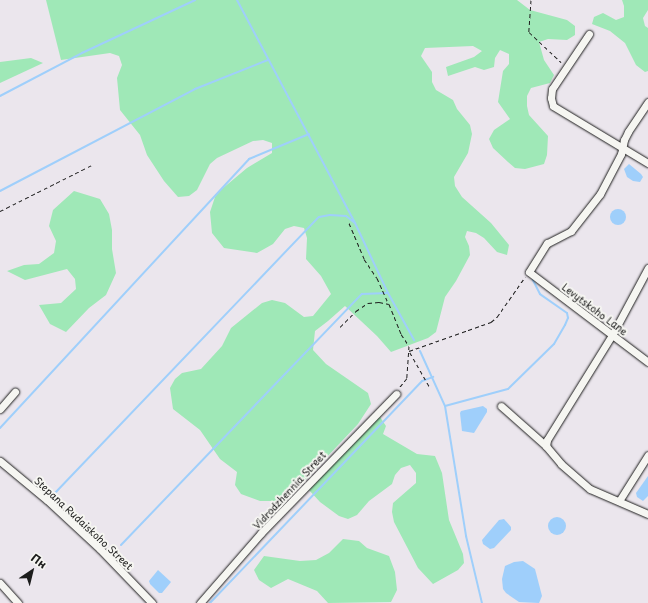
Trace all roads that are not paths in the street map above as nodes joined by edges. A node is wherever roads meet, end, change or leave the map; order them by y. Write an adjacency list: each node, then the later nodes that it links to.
1 (589, 34): 3 (street)
2 (648, 102): 3 (street)
3 (623, 149): 4 (street); 6 (street, Levytskoho Lane)
4 (648, 163)
5 (648, 268): 6 (street)
6 (612, 335): 7 (street, Levytskoho Lane); 12 (street)
7 (648, 362)
8 (15, 392): 11 (street)
9 (396, 394): 20 (street, Vidrodzhennia Street)
10 (501, 406): 12 (street)
11 (0, 409)
12 (546, 446): 15 (street)
13 (648, 455): 15 (street)
14 (0, 461): 19 (street, Stepana Rudaiskoho Street)
15 (619, 501): 16 (street)
16 (648, 514)
17 (0, 583): 18 (street)
18 (18, 603)
19 (152, 603)
20 (200, 603)

